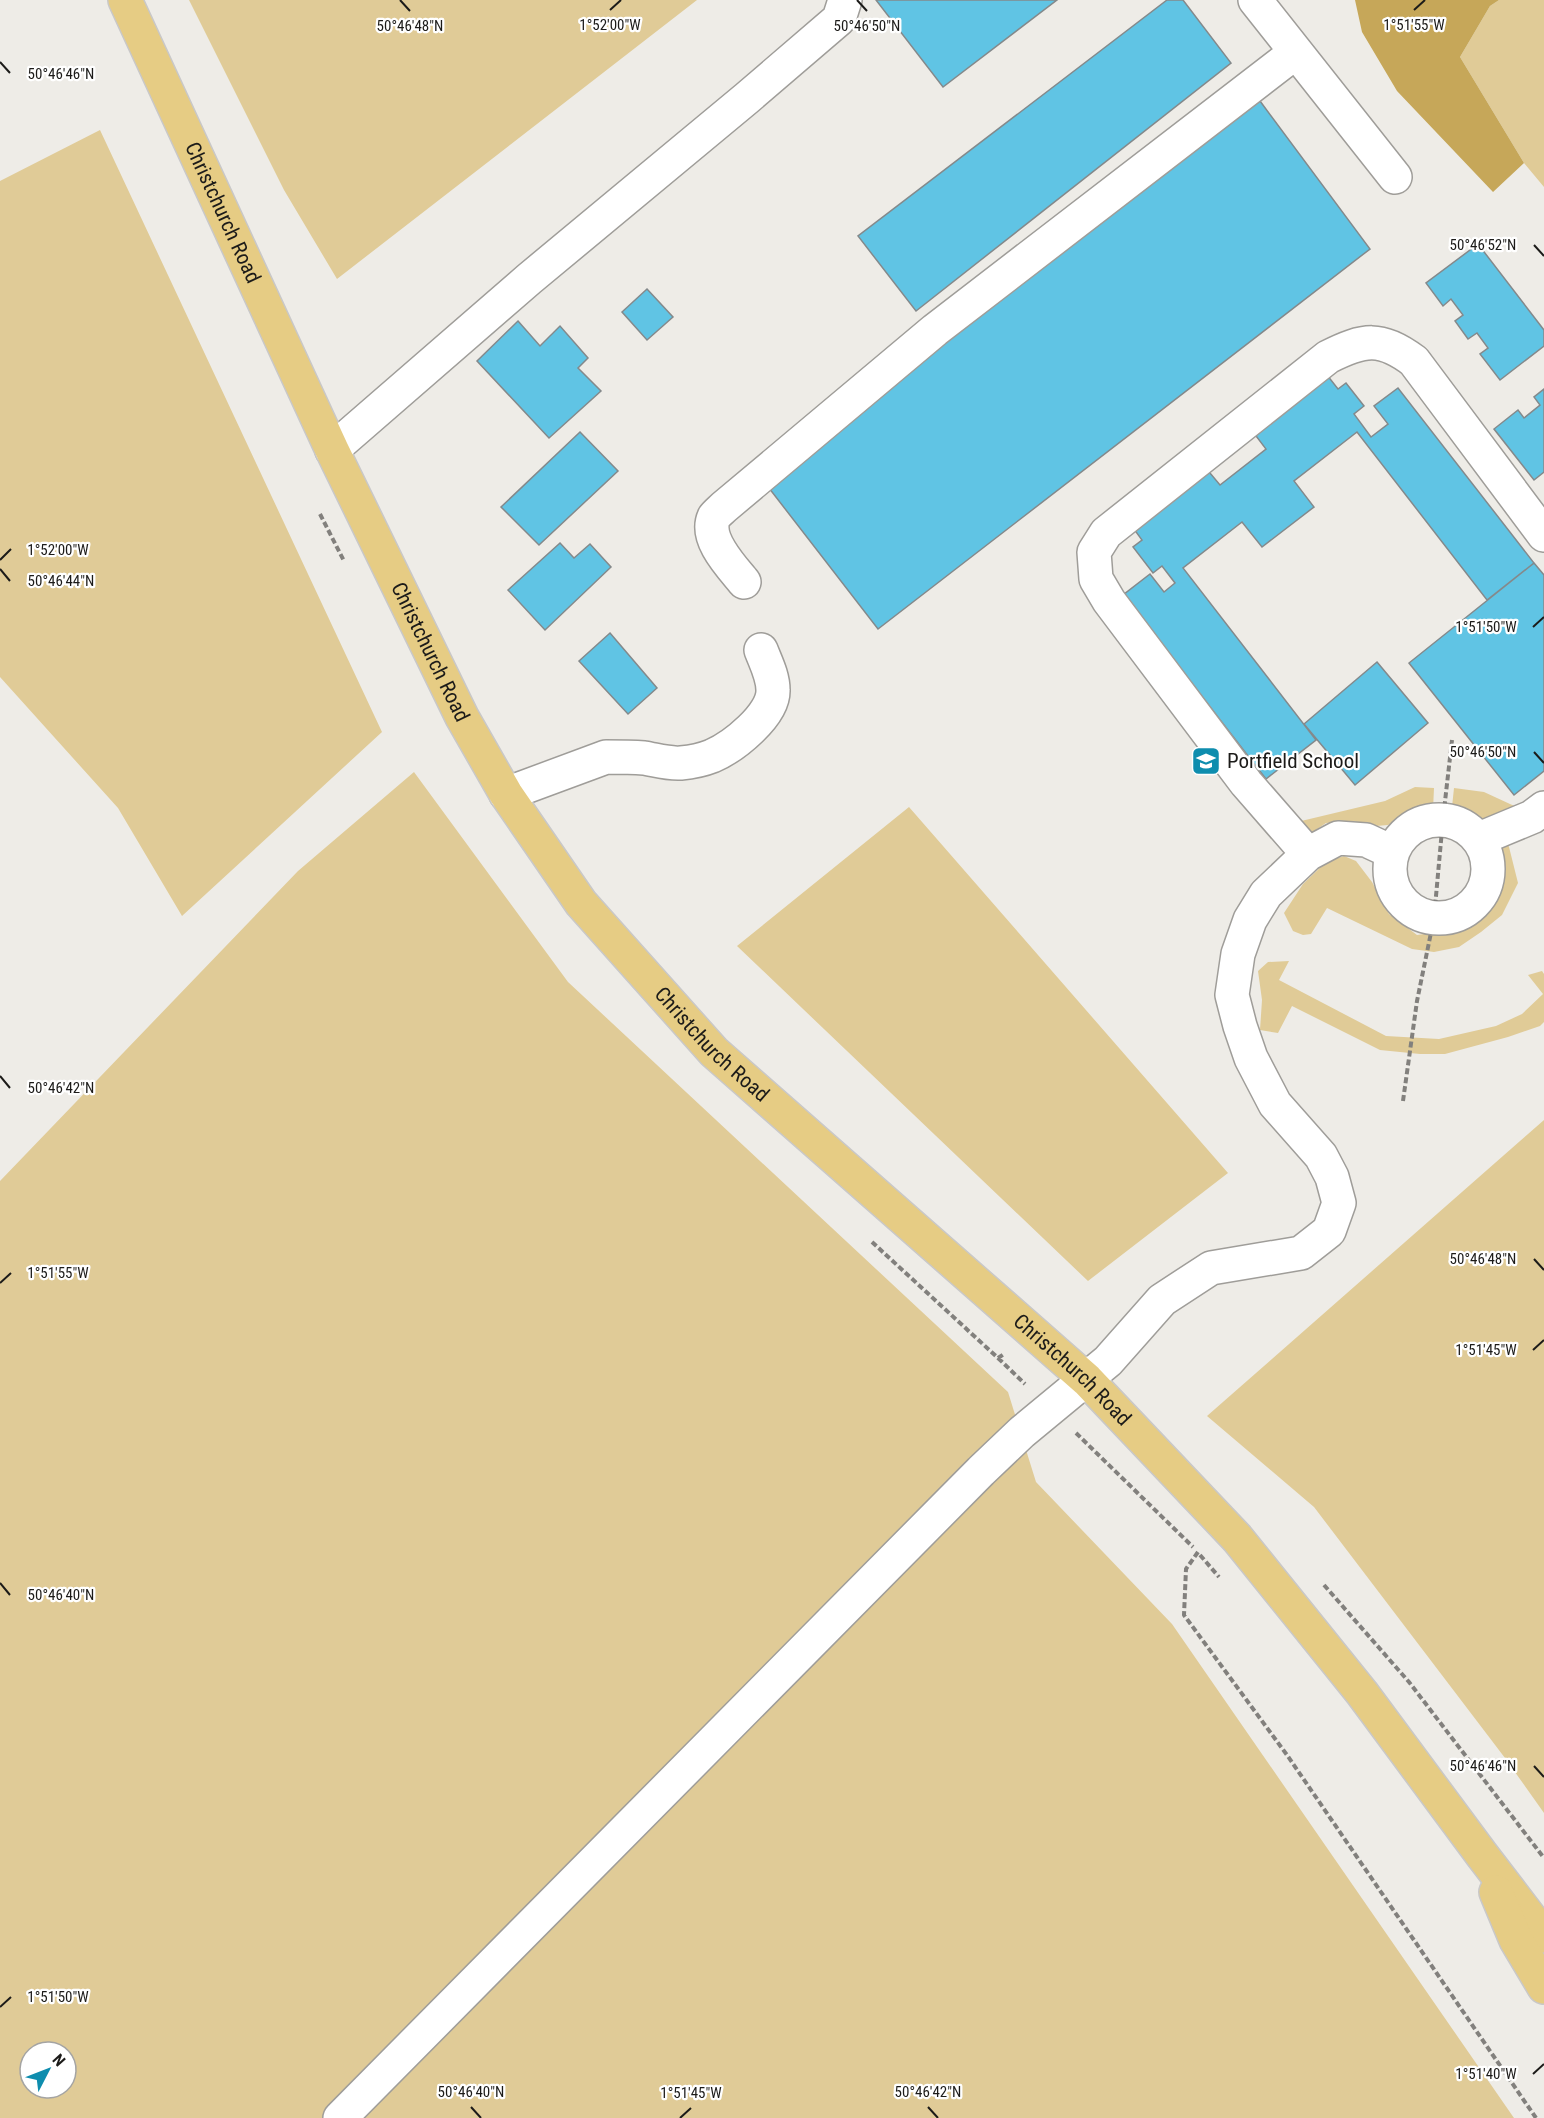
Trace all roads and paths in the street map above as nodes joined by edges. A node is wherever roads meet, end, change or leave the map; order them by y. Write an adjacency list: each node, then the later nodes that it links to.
1 (125, 0): 6 (main road, Christchurch Road)
2 (845, 0): 6 (lane)
3 (1255, 0): 4 (lane)
4 (1296, 52): 5 (lane); 10 (lane)
5 (1395, 177)
6 (332, 450): 13 (main road, Christchurch Road)
7 (316, 504): 9 (path)
8 (1544, 535): 18 (lane)
9 (347, 567)
10 (744, 582)
11 (761, 651): 13 (lane)
12 (1452, 740): 15 (path)
13 (506, 794): 22 (main road, Christchurch Road)
14 (1544, 808): 16 (lane)
15 (1443, 819): 16 (lane); 17 (lane); 19 (path)
16 (1479, 839): 19 (lane)
17 (1392, 852): 18 (lane); 19 (lane)
18 (1308, 854): 24 (lane)
19 (1434, 918): 20 (path)
20 (1403, 1101)
21 (869, 1239): 23 (path)
22 (1033, 1333): 23 (path); 24 (main road, Christchurch Road)
23 (998, 1358): 25 (path)
24 (1087, 1380): 25 (lane); 27 (main road, Christchurch Road)
25 (1051, 1409): 31 (lane); 32 (path)
26 (1321, 1582): 28 (path)
27 (1482, 1855): 29 (main road, Christchurch Road); 30 (main road)
28 (1544, 1858)
29 (1540, 1934)
30 (1544, 1987)
31 (340, 2118)
32 (1536, 2118)

